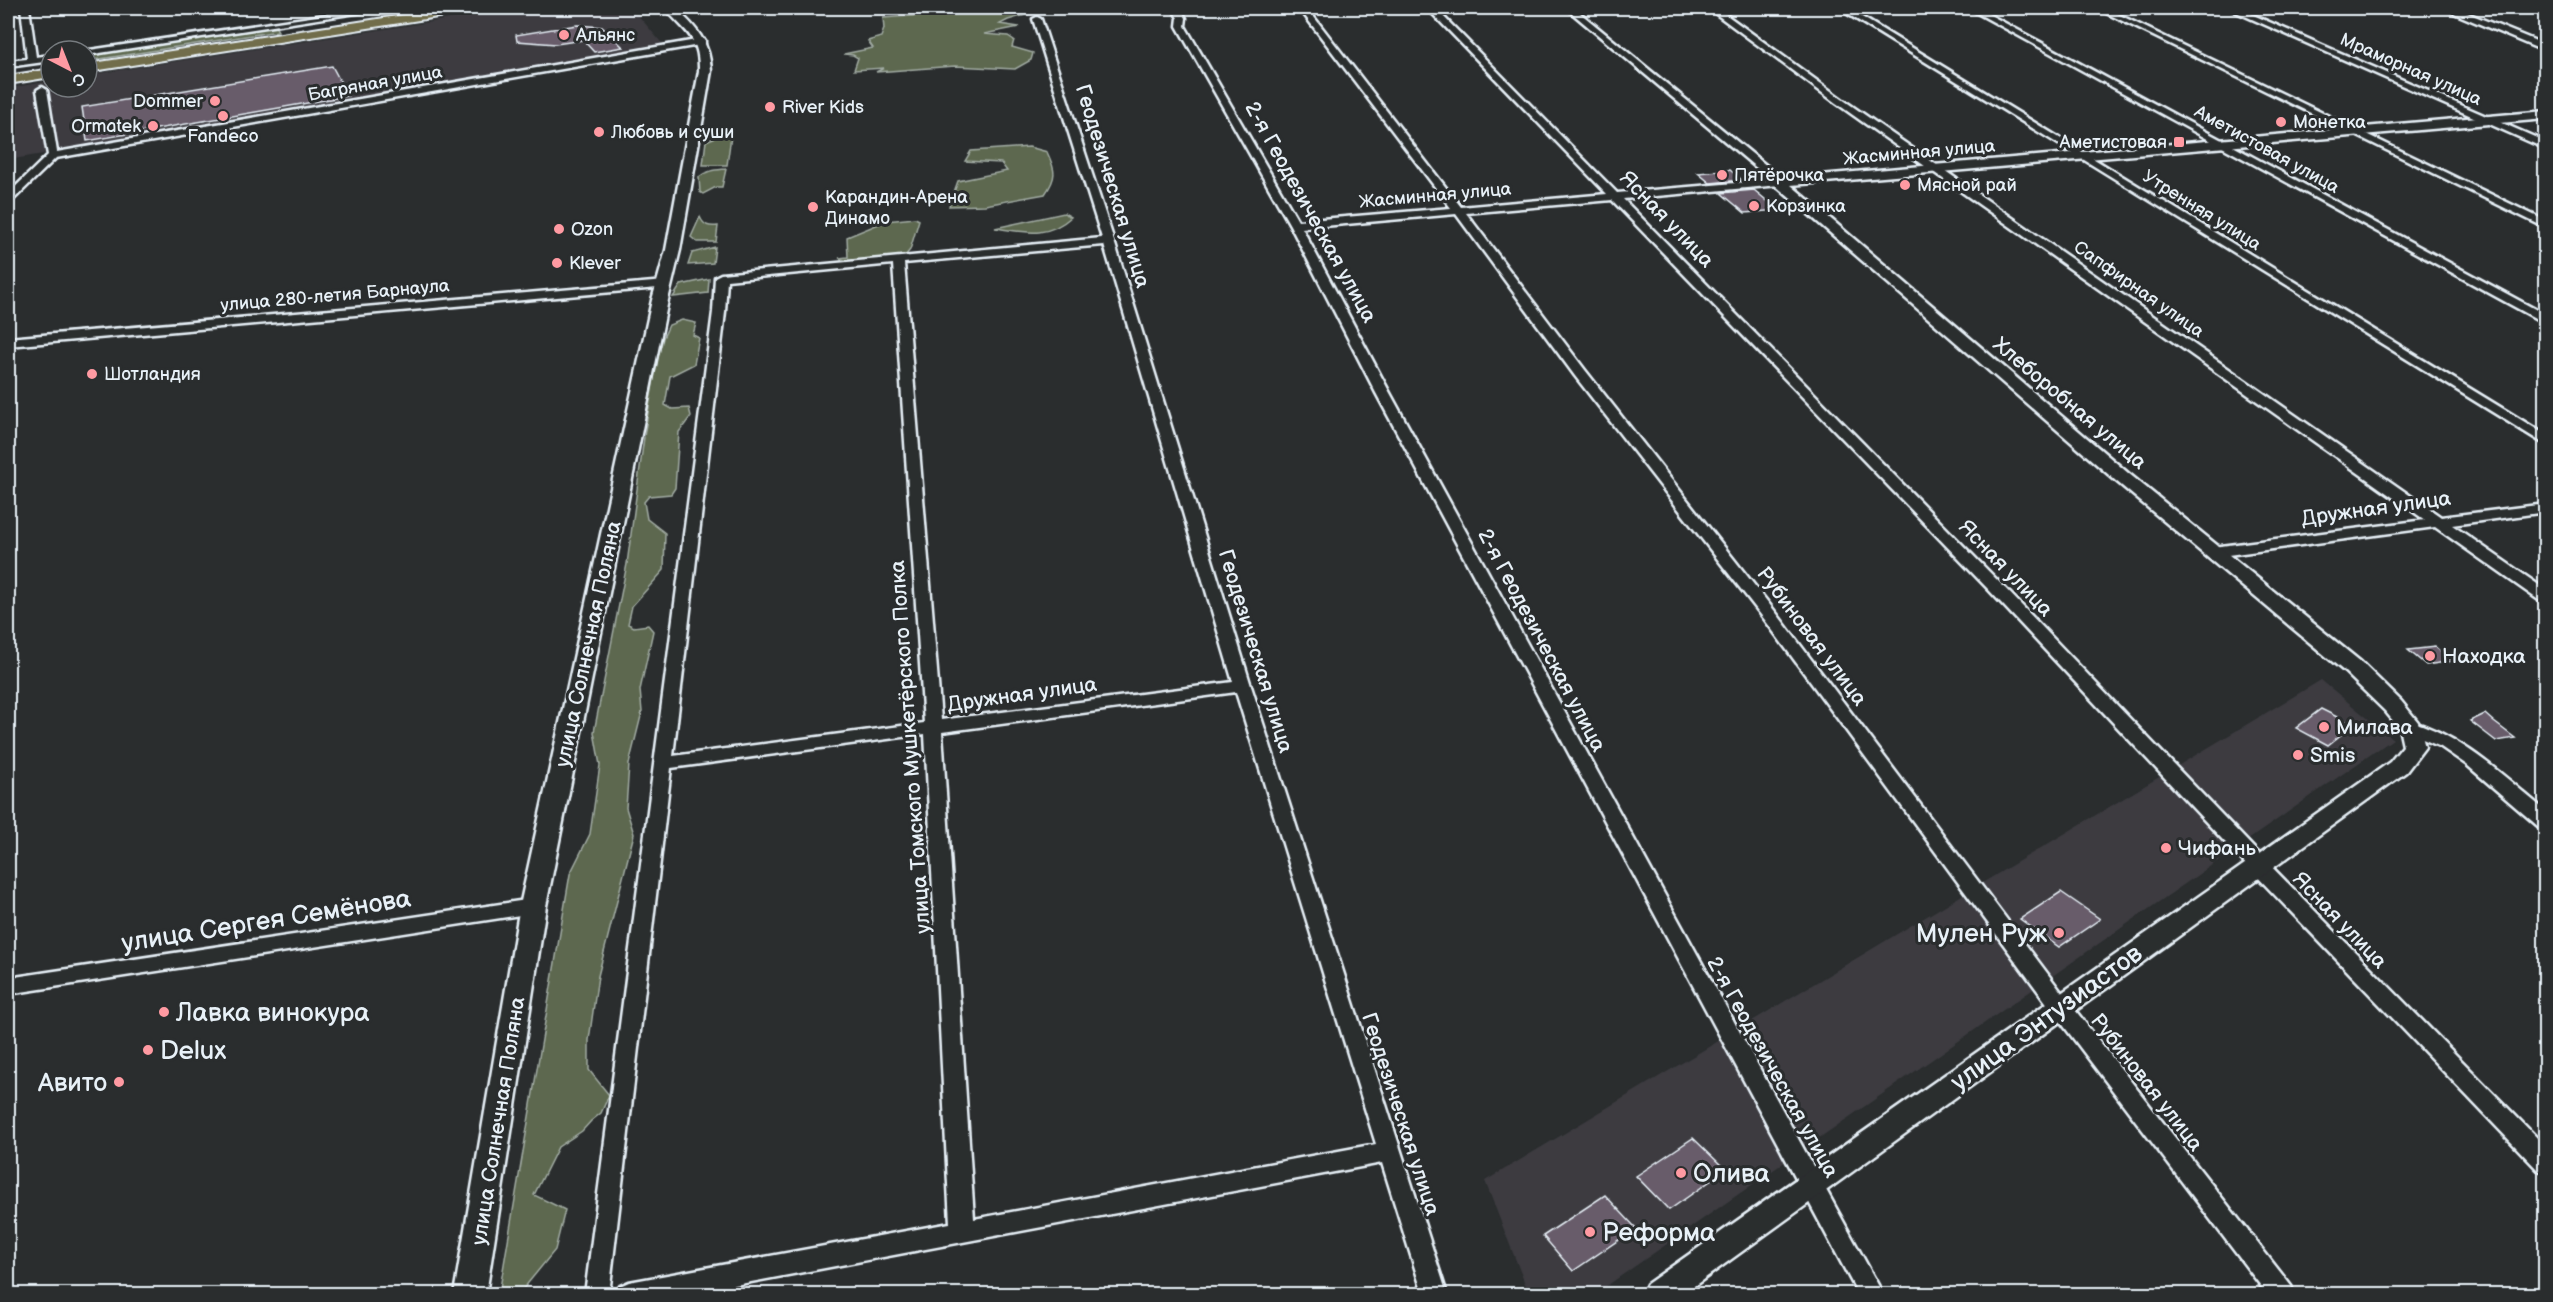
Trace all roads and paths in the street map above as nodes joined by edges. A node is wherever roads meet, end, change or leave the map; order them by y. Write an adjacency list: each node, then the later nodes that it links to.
1 (25, 8): 20 (street)
2 (384, 8): 18 (street)
3 (470, 8): 22 (main road)
4 (670, 8): 16 (street)
5 (1176, 8): 38 (street, 2-я Геодезическая улица)
6 (1304, 8): 37 (street, Рубиновая улица)
7 (1431, 8): 35 (street, Ясная улица)
8 (1570, 8): 34 (street, Хлеборобная улица)
9 (1712, 8): 33 (street, Сапфирная улица)
10 (1842, 8): 31 (street, Утренняя улица)
11 (1972, 8): 29 (street, Аметистовая улица)
12 (2100, 8): 28 (street)
13 (2230, 8): 27 (street, Мраморная улица)
14 (2446, 8): 17 (street)
15 (1037, 19): 40 (street, Геодезическая улица)
16 (702, 42): 32 (street, Багряная улица); 42 (street, улица Солнечная Поляна)
17 (2546, 49)
18 (99, 50)
19 (39, 60): 20 (street)
20 (32, 61): 21 (street)
21 (8, 64)
22 (99, 66)
23 (39, 75): 24 (main road)
24 (8, 80)
25 (44, 99): 32 (street)
26 (2546, 115): 27 (street, Жасминная улица)
27 (2487, 120): 28 (street, Жасминная улица); 30 (street, Мраморная улица)
28 (2354, 131): 29 (street, Жасминная улица); 39 (street)
29 (2222, 143): 31 (street, Жасминная улица); 43 (street, Аметистовая улица)
30 (2546, 146)
31 (2081, 155): 33 (street, Жасминная улица); 45 (street, Утренняя улица)
32 (53, 156): 36 (street)
33 (1937, 169): 34 (street, Жасминная улица); 47 (street, Сапфирная улица)
34 (1780, 182): 35 (street, Жасминная улица); 48 (street, Хлеборобная улица)
35 (1617, 197): 37 (street, Жасминная улица); 55 (street, Ясная улица)
36 (8, 199)
37 (1459, 211): 38 (street, Жасминная улица); 58 (street, Рубиновая улица)
38 (1295, 225): 61 (street, 2-я Геодезическая улица)
39 (2546, 225)
40 (1108, 241): 41 (street); 50 (street, Геодезическая улица)
41 (898, 260): 52 (street, улица Томского Мушкетёрского Полка); 53 (street)
42 (665, 285): 44 (street, улица 280-летия Барнаула); 56 (street, улица Солнечная Поляна)
43 (2546, 320)
44 (8, 342)
45 (2546, 441)
46 (2546, 508): 47 (street, Дружная улица)
47 (2439, 522): 48 (street, Дружная улица); 49 (street, Сапфирная улица)
48 (2213, 552): 51 (street, Хлеборобная улица)
49 (2546, 598)
50 (1243, 686): 52 (street, Дружная улица); 59 (street, Геодезическая улица)
51 (2410, 728): 54 (street, Хлеборобная улица); 55 (street, улица Энтузиастов)
52 (933, 729): 53 (street, Дружная улица); 62 (street, улица Томского Мушкетёрского Полка)
53 (664, 763): 64 (street)
54 (2546, 822)
55 (2258, 866): 58 (street, улица Энтузиастов); 60 (street, Ясная улица)
56 (533, 906): 57 (street, улица Сергея Семёнова); 63 (street, улица Солнечная Поляна)
57 (8, 986)
58 (2061, 1008): 61 (street, улица Энтузиастов); 69 (street, Рубиновая улица)
59 (1388, 1152): 62 (street); 66 (street, Геодезическая улица)
60 (2546, 1163)
61 (1812, 1183): 67 (street, улица Энтузиастов); 68 (street, 2-я Геодезическая улица)
62 (963, 1232): 65 (street)
63 (470, 1294)
64 (597, 1294)
65 (629, 1294)
66 (1435, 1294)
67 (1658, 1294)
68 (1871, 1294)
69 (2282, 1294)

